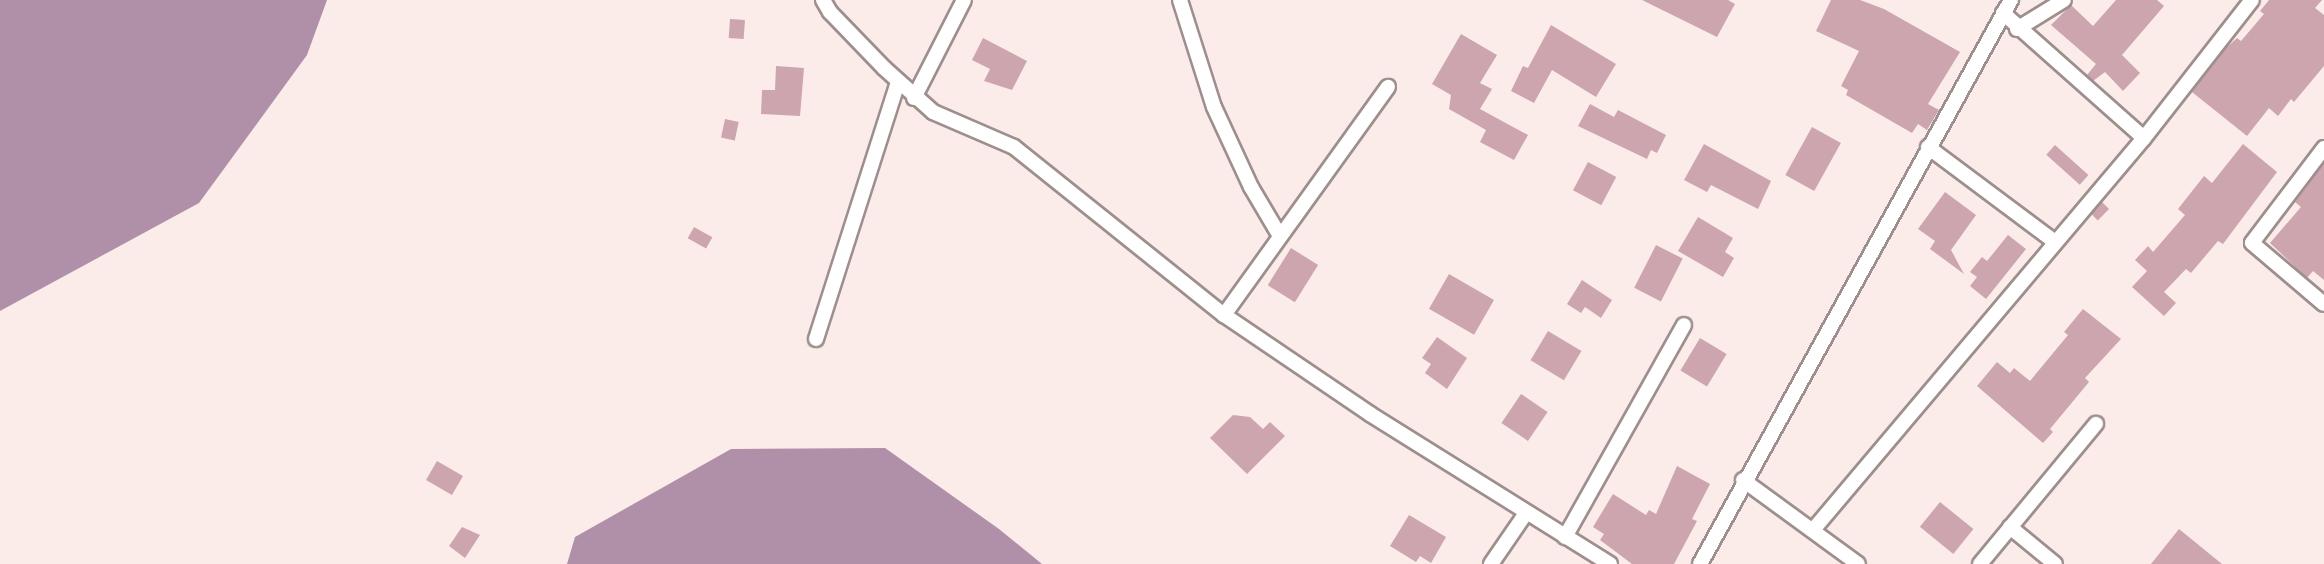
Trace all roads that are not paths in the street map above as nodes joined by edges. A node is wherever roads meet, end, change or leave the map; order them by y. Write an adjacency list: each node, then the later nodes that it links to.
1 (823, 0): 9 (street)
2 (964, 0): 11 (street)
3 (1179, 0): 15 (street)
4 (2011, 0): 7 (street)
5 (2064, 0): 8 (street)
6 (2252, 0): 12 (street)
7 (2003, 13): 8 (street); 13 (street)
8 (2017, 29): 12 (street)
9 (898, 82): 11 (street); 20 (street)
10 (1388, 87): 15 (street)
11 (914, 98): 18 (street)
12 (2144, 138): 16 (street)
13 (1928, 147): 16 (street); 22 (street)
14 (2324, 148): 17 (street)
15 (1280, 236): 18 (street)
16 (2055, 242): 25 (street)
17 (2324, 304)
18 (1224, 315): 23 (street)
19 (1684, 325): 26 (street)
20 (816, 339)
21 (2096, 424): 24 (street)
22 (1743, 480): 25 (street); 29 (street)
23 (1526, 513): 26 (street); 27 (street)
24 (2010, 527): 31 (street); 32 (street)
25 (1813, 530): 30 (street)
26 (1565, 537): 28 (street)
27 (1491, 564)
28 (1610, 564)
29 (1700, 564)
30 (1858, 564)
31 (1980, 564)
32 (2055, 564)

